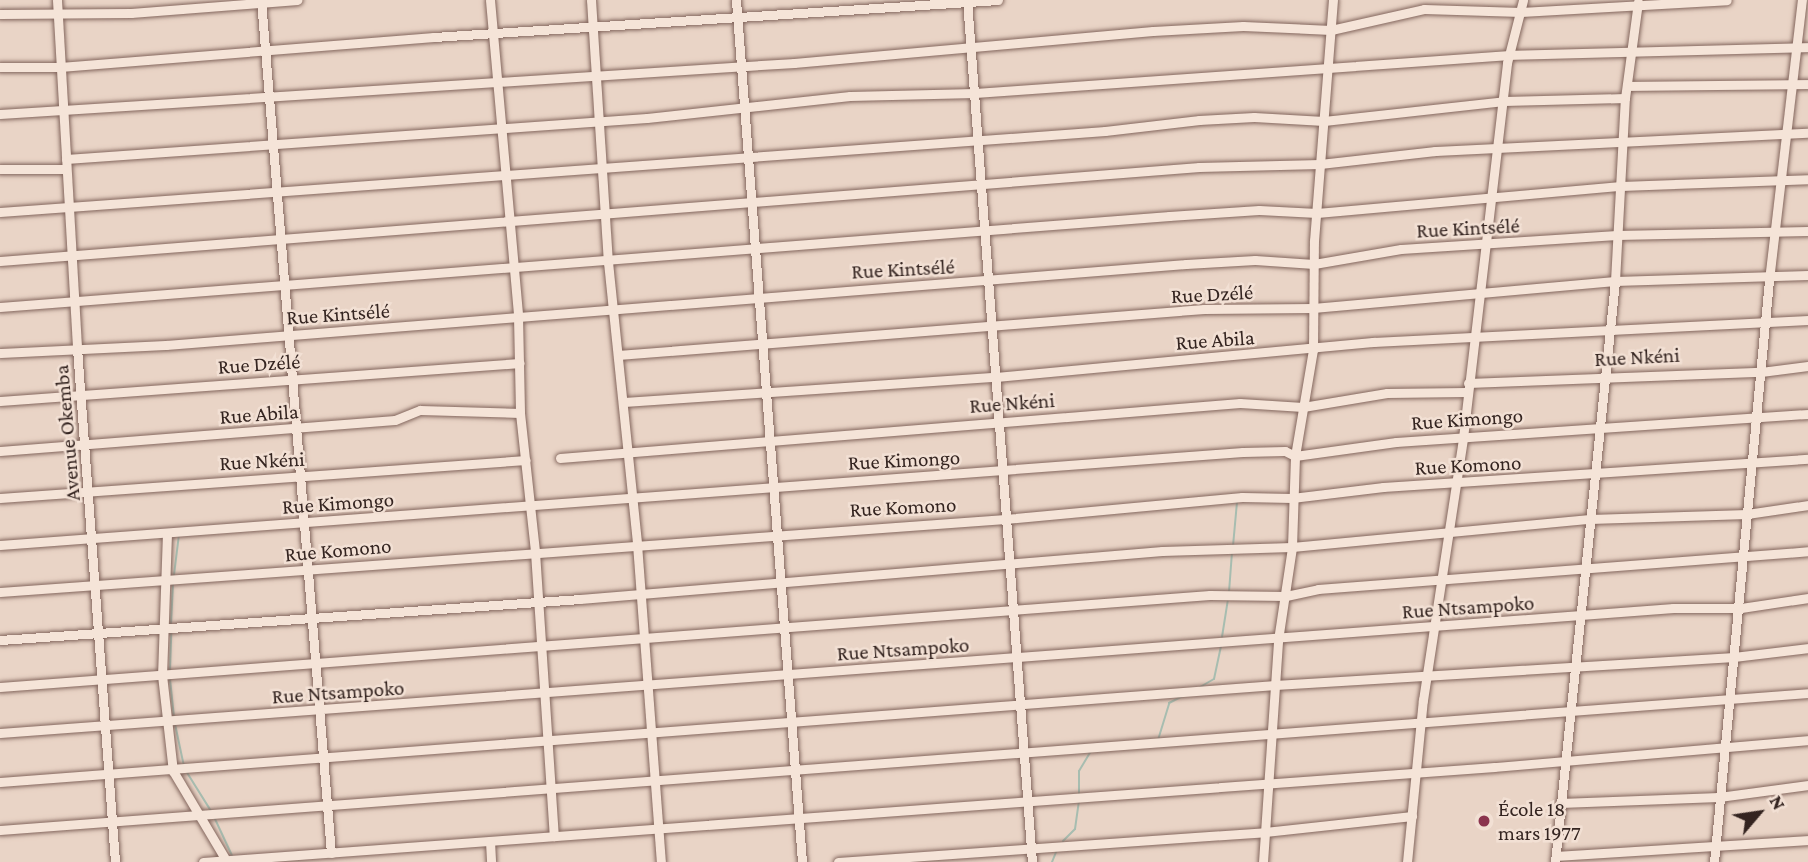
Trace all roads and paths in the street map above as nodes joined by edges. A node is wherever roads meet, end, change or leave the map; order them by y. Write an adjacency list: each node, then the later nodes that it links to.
1 (57, 0): 16 (street, Avenue Okemba)
2 (297, 0): 12 (street)
3 (490, 0): 20 (street)
4 (591, 0): 18 (street)
5 (736, 0): 17 (street)
6 (998, 0): 11 (street)
7 (1333, 0): 19 (street)
8 (1523, 0): 14 (street)
9 (1727, 0): 13 (street)
10 (1802, 0): 23 (street)
11 (967, 1): 17 (street); 21 (street)
12 (261, 2): 16 (street); 24 (street)
13 (1638, 2): 14 (street); 25 (street)
14 (1521, 12): 19 (street); 26 (street)
15 (0, 14): 16 (street)
16 (58, 16): 29 (street, Avenue Okemba)
17 (737, 19): 18 (street); 27 (street)
18 (593, 28): 20 (street); 31 (street)
19 (1331, 30): 21 (street); 30 (street)
20 (494, 33): 24 (street); 32 (street)
21 (971, 46): 27 (street); 36 (street)
22 (1808, 47): 23 (street)
23 (1797, 48): 25 (street); 35 (street)
24 (266, 49): 29 (street); 37 (street)
25 (1632, 52): 26 (street); 34 (street)
26 (1510, 55): 30 (street); 39 (street)
27 (741, 64): 31 (street); 40 (street)
28 (0, 67): 29 (street)
29 (60, 67): 41 (street, Avenue Okemba)
30 (1328, 70): 36 (street); 44 (street)
31 (596, 76): 32 (street); 43 (street)
32 (499, 83): 37 (street); 45 (street)
33 (1808, 84): 35 (street)
34 (1627, 86): 35 (street); 38 (street)
35 (1793, 86): 47 (street)
36 (975, 93): 40 (street); 48 (street)
37 (270, 98): 41 (street); 50 (street)
38 (1625, 98): 39 (street); 49 (street)
39 (1504, 102): 44 (street); 51 (street)
40 (745, 109): 43 (street); 52 (street)
41 (63, 112): 42 (street); 53 (street, Avenue Okemba)
42 (0, 114)
43 (600, 121): 45 (street); 55 (street)
44 (1324, 121): 48 (street); 54 (street)
45 (504, 129): 50 (street); 58 (street)
46 (1808, 133): 47 (street)
47 (1787, 136): 49 (street); 60 (street)
48 (978, 139): 52 (street); 61 (street)
49 (1624, 141): 51 (street); 62 (street)
50 (275, 144): 53 (street); 63 (street)
51 (1500, 147): 54 (street); 64 (street)
52 (748, 154): 55 (street); 65 (street)
53 (66, 159): 57 (street, Avenue Okemba)
54 (1320, 164): 61 (street); 68 (street)
55 (604, 166): 58 (street); 69 (street)
56 (0, 169): 57 (street)
57 (66, 169): 66 (street, Avenue Okemba)
58 (507, 176): 63 (street); 70 (street)
59 (1808, 179): 60 (street)
60 (1782, 181): 62 (street); 73 (street)
61 (978, 184): 65 (street); 71 (street)
62 (1621, 186): 64 (street); 74 (street)
63 (278, 194): 66 (street); 75 (street)
64 (1494, 195): 68 (street); 76 (street)
65 (753, 203): 69 (street); 77 (street)
66 (68, 206): 67 (street); 78 (street, Avenue Okemba)
67 (0, 212)
68 (1317, 213): 71 (street); 81 (street)
69 (607, 214): 70 (street); 80 (street)
70 (511, 222): 75 (street); 82 (street)
71 (984, 231): 77 (street); 85 (street)
72 (1808, 231): 73 (street, Rue Kintsélé)
73 (1774, 233): 74 (street, Rue Kintsélé); 84 (street)
74 (1617, 235): 76 (street, Rue Kintsélé); 86 (street)
75 (280, 241): 78 (street); 87 (street)
76 (1489, 245): 81 (street, Rue Kintsélé); 88 (street)
77 (757, 250): 80 (street); 89 (street)
78 (72, 256): 79 (street); 90 (street, Avenue Okemba)
79 (0, 261)
80 (608, 262): 82 (street); 93 (street)
81 (1314, 264): 85 (street, Rue Kintsélé); 92 (street)
82 (514, 269): 87 (street); 94 (street)
83 (1808, 275): 84 (street, Rue Dzélé)
84 (1769, 280): 86 (street, Rue Dzélé); 96 (street)
85 (988, 281): 89 (street, Rue Kintsélé); 97 (street)
86 (1615, 281): 88 (street, Rue Dzélé); 98 (street)
87 (282, 285): 90 (street); 99 (street)
88 (1481, 292): 92 (street, Rue Dzélé); 100 (street)
89 (758, 297): 93 (street, Rue Kintsélé); 101 (street)
90 (75, 302): 91 (street); 102 (street, Avenue Okemba)
91 (0, 307)
92 (1313, 308): 97 (street, Rue Dzélé); 103 (street)
93 (614, 310): 94 (street, Rue Kintsélé); 105 (street)
94 (518, 316): 99 (street, Rue Kintsélé); 106 (street)
95 (1808, 320): 96 (street, Rue Abila)
96 (1765, 325): 98 (street, Rue Abila); 108 (street)
97 (991, 327): 101 (street, Rue Dzélé); 110 (street)
98 (1609, 329): 100 (street, Rue Abila); 109 (street)
99 (286, 335): 102 (street, Rue Kintsélé); 111 (street)
100 (1475, 338): 103 (street, Rue Abila); 112 (street)
101 (760, 345): 105 (street, Rue Dzélé); 113 (street)
102 (77, 348): 104 (street, Rue Kintsélé); 114 (street, Avenue Okemba)
103 (1313, 350): 110 (street, Rue Abila); 117 (street)
104 (0, 353)
105 (618, 355): 116 (street)
106 (520, 363): 111 (street, Rue Dzélé); 118 (street)
107 (1808, 366): 108 (street, Rue Nkéni)
108 (1761, 372): 109 (street, Rue Nkéni); 121 (street)
109 (1604, 376): 112 (street, Rue Nkéni); 122 (street)
110 (995, 377): 113 (street, Rue Abila); 120 (street)
111 (292, 380): 114 (street, Rue Dzélé); 123 (street)
112 (1467, 387): 117 (street, Rue Nkéni); 124 (street)
113 (765, 392): 116 (street, Rue Abila); 125 (street)
114 (81, 396): 115 (street, Rue Dzélé); 126 (street, Avenue Okemba)
115 (0, 401)
116 (624, 402): 128 (street)
117 (1303, 407): 120 (street, Rue Nkéni); 129 (street)
118 (520, 413): 123 (street, Rue Abila); 132 (street)
119 (1808, 414): 121 (street, Rue Kimongo)
120 (997, 421): 125 (street, Rue Nkéni); 134 (street)
121 (1756, 421): 122 (street, Rue Kimongo); 133 (street)
122 (1601, 426): 124 (street, Rue Kimongo); 135 (street)
123 (296, 429): 126 (street, Rue Abila); 136 (street)
124 (1463, 438): 129 (street, Rue Kimongo); 137 (street)
125 (770, 439): 128 (street, Rue Nkéni); 138 (street)
126 (86, 444): 127 (street, Rue Abila); 139 (street, Avenue Okemba)
127 (0, 451)
128 (628, 451): 130 (street, Rue Nkéni); 140 (street)
129 (1296, 456): 134 (street, Rue Kimongo); 142 (street)
130 (560, 458)
131 (1808, 459): 133 (street, Rue Komono)
132 (526, 460): 136 (street, Rue Nkéni); 143 (street)
133 (1751, 464): 135 (street, Rue Komono); 145 (street)
134 (1000, 472): 138 (street, Rue Kimongo); 146 (street)
135 (1596, 474): 137 (street, Rue Komono); 147 (street)
136 (300, 478): 139 (street, Rue Nkéni); 148 (street)
137 (1454, 483): 142 (street, Rue Komono); 149 (street)
138 (772, 485): 140 (street, Rue Kimongo); 151 (street)
139 (89, 492): 141 (street, Rue Nkéni); 152 (street, Avenue Okemba)
140 (632, 497): 143 (street, Rue Kimongo); 153 (street)
141 (0, 498)
142 (1292, 498): 146 (street, Rue Komono); 155 (street)
143 (530, 505): 148 (street, Rue Kimongo); 157 (street)
144 (1808, 505): 145 (street)
145 (1747, 514): 147 (street); 158 (street)
146 (1005, 519): 151 (street, Rue Komono); 159 (street)
147 (1590, 519): 149 (street); 161 (street)
148 (303, 523): 150 (street, Rue Kimongo); 160 (street)
149 (1446, 531): 155 (street); 164 (street)
150 (167, 533): 152 (street, Rue Kimongo); 162 (street)
151 (775, 533): 153 (street, Rue Komono); 163 (street)
152 (92, 538): 154 (street, Rue Kimongo); 165 (street, Avenue Okemba)
153 (637, 544): 157 (street, Rue Komono); 167 (street)
154 (0, 545)
155 (1292, 547): 159 (street); 168 (street)
156 (1808, 551): 158 (street)
157 (535, 552): 160 (street, Rue Komono); 170 (street)
158 (1744, 558): 161 (street); 171 (street)
159 (1010, 566): 163 (street); 172 (street)
160 (306, 570): 162 (street, Rue Komono); 174 (street)
161 (1584, 570): 164 (street); 173 (street)
162 (166, 579): 165 (street, Rue Komono); 175 (street)
163 (781, 580): 167 (street); 177 (street)
164 (1439, 580): 168 (street); 176 (street)
165 (94, 586): 166 (street, Rue Komono); 178 (street, Avenue Okemba)
166 (0, 592)
167 (640, 593): 170 (street); 179 (street)
168 (1286, 596): 172 (street); 181 (street)
169 (1808, 598): 171 (street, Rue Ntsampoko)
170 (538, 601): 174 (street); 183 (street)
171 (1741, 608): 173 (street, Rue Ntsampoko); 184 (street)
172 (1014, 612): 177 (street); 185 (street)
173 (1579, 616): 176 (street, Rue Ntsampoko); 187 (street)
174 (310, 617): 175 (street); 186 (street)
175 (163, 627): 178 (street); 188 (street)
176 (1433, 627): 181 (street, Rue Ntsampoko); 190 (street)
177 (786, 628): 179 (street); 189 (street)
178 (99, 632): 180 (street); 191 (street, Avenue Okemba)
179 (641, 639): 183 (street); 192 (street)
180 (0, 640)
181 (1278, 640): 185 (street, Rue Ntsampoko); 193 (street)
182 (1808, 648): 184 (street)
183 (542, 649): 186 (street); 195 (street)
184 (1734, 657): 187 (street); 197 (street)
185 (1016, 659): 189 (street, Rue Ntsampoko); 198 (street)
186 (314, 665): 188 (street); 199 (street)
187 (1574, 666): 190 (street); 200 (street)
188 (162, 674): 191 (street); 201 (street)
189 (790, 676): 192 (street, Rue Ntsampoko); 202 (street)
190 (1427, 676): 193 (street); 203 (street)
191 (103, 680): 194 (street); 204 (street, Avenue Okemba)
192 (645, 685): 195 (street, Rue Ntsampoko); 206 (street)
193 (1275, 685): 198 (street); 207 (street)
194 (0, 687)
195 (545, 693): 199 (street, Rue Ntsampoko); 209 (street)
196 (1808, 693): 197 (street)
197 (1730, 698): 200 (street); 210 (street)
198 (1019, 704): 202 (street); 211 (street)
199 (318, 712): 201 (street, Rue Ntsampoko); 212 (street)
200 (1569, 712): 203 (street); 213 (street)
201 (165, 723): 204 (street, Rue Ntsampoko); 215 (street)
202 (793, 723): 206 (street); 214 (street)
203 (1421, 723): 207 (street); 216 (street)
204 (107, 727): 205 (street, Rue Ntsampoko); 217 (street, Avenue Okemba)
205 (0, 733)
206 (650, 733): 209 (street); 218 (street)
207 (1272, 734): 211 (street); 219 (street)
208 (1808, 740): 210 (street)
209 (548, 741): 212 (street); 222 (street)
210 (1726, 748): 213 (street); 223 (street)
211 (1022, 755): 214 (street); 224 (street)
212 (323, 760): 215 (street); 226 (street)
213 (1563, 761): 216 (street); 225 (street)
214 (796, 769): 218 (street); 228 (street)
215 (173, 771): 217 (street); 227 (street)
216 (1418, 771): 219 (street); 229 (street)
217 (107, 776): 220 (street); 230 (street, Avenue Okemba)
218 (654, 780): 222 (street); 231 (street)
219 (1269, 781): 224 (street); 233 (street)
220 (0, 782)
221 (1808, 785): 223 (street)
222 (551, 787): 226 (street); 234 (street)
223 (1719, 797): 225 (street); 237 (street)
224 (1025, 800): 228 (street); 238 (street)
225 (1560, 803): 240 (street)
226 (326, 805): 227 (street); 239 (street)
227 (199, 815): 230 (street); 241 (street)
228 (799, 817): 231 (street); 246 (street)
229 (1412, 817): 233 (street); 250 (street)
230 (113, 822): 232 (street); 242 (street, Avenue Okemba)
231 (658, 828): 234 (street); 245 (street)
232 (0, 830)
233 (1265, 832): 238 (street); 249 (street)
234 (554, 836): 236 (street)
235 (1808, 840): 237 (street)
236 (490, 841): 239 (street); 244 (street)
237 (1716, 844): 240 (street); 251 (street)
238 (1031, 846): 247 (street); 248 (street)
239 (331, 853): 241 (street)
240 (1555, 859)
241 (226, 861): 243 (street)
242 (116, 862)
243 (203, 862)
244 (491, 862)
245 (661, 862)
246 (802, 862)
247 (838, 862)
248 (1032, 862)
249 (1263, 862)
250 (1406, 862)
251 (1713, 862)

